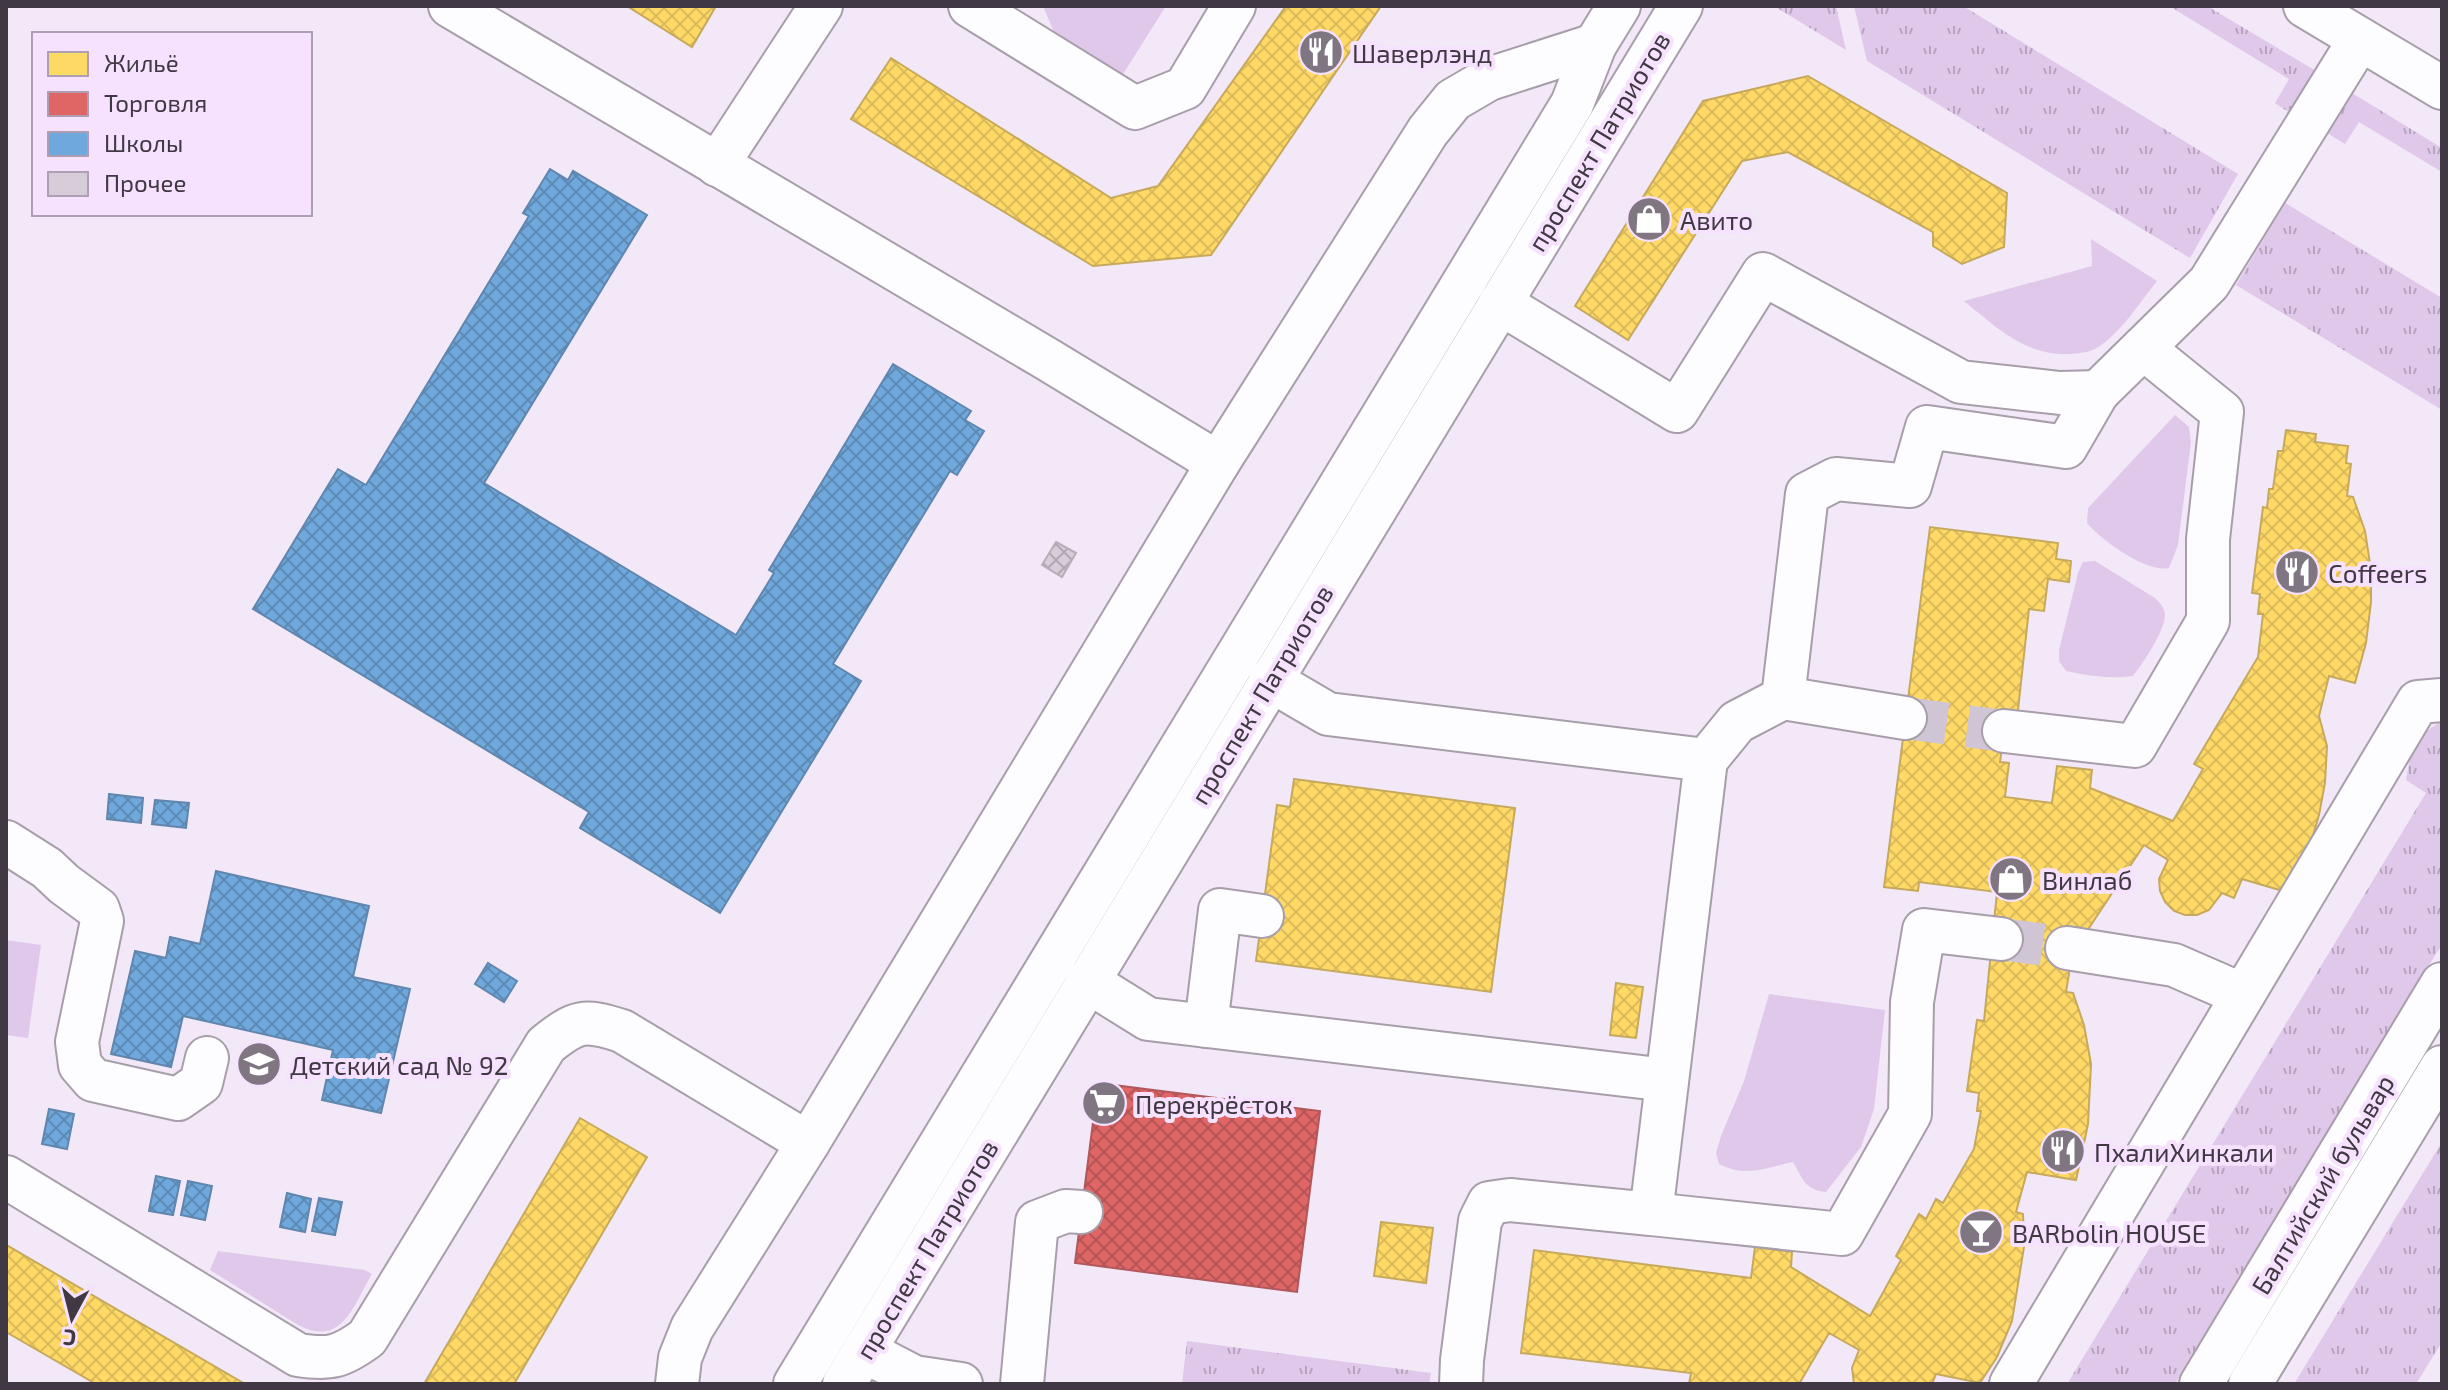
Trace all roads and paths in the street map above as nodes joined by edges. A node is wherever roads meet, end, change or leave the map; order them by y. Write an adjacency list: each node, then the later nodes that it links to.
1 (450, 6): 11 (street)
2 (821, 6): 11 (street)
3 (970, 6): 4 (street)
4 (1234, 6)
5 (1619, 6): 9 (street, проспект Патриотов)
6 (1681, 6): 12 (street, проспект Патриотов)
7 (2305, 6): 8 (street)
8 (2360, 39): 10 (street); 13 (street)
9 (1595, 45): 15 (street); 40 (street, проспект Патриотов)
10 (2442, 88)
11 (717, 165): 15 (street)
12 (1500, 303): 14 (street); 16 (street, проспект Патриотов)
13 (2143, 348): 14 (street); 20 (street)
14 (2098, 392): 17 (street)
15 (1218, 463): 33 (street)
16 (1270, 680): 21 (street); 26 (street, проспект Патриотов)
17 (1783, 698): 19 (street); 21 (street)
18 (2442, 700): 28 (street)
19 (1905, 718)
20 (2004, 731)
21 (1706, 760): 32 (street)
22 (6, 842): 30 (street)
23 (1262, 916): 29 (street)
24 (2001, 939): 36 (street)
25 (2067, 948): 28 (street)
26 (1087, 981): 29 (street); 37 (street, проспект Патриотов)
27 (2442, 984): 44 (street, Балтийский бульвар)
28 (2243, 995): 43 (street)
29 (1206, 1026): 32 (street)
30 (207, 1058)
31 (2442, 1067): 45 (street, Балтийский бульвар)
32 (1667, 1080): 36 (street)
33 (808, 1143): 34 (street); 39 (street)
34 (6, 1177)
35 (1081, 1212): 42 (street)
36 (1651, 1214): 38 (street)
37 (854, 1367): 41 (street)
38 (1466, 1383)
39 (677, 1384)
40 (795, 1384)
41 (961, 1384)
42 (1022, 1384)
43 (2011, 1384)
44 (2201, 1384)
45 (2250, 1384)

